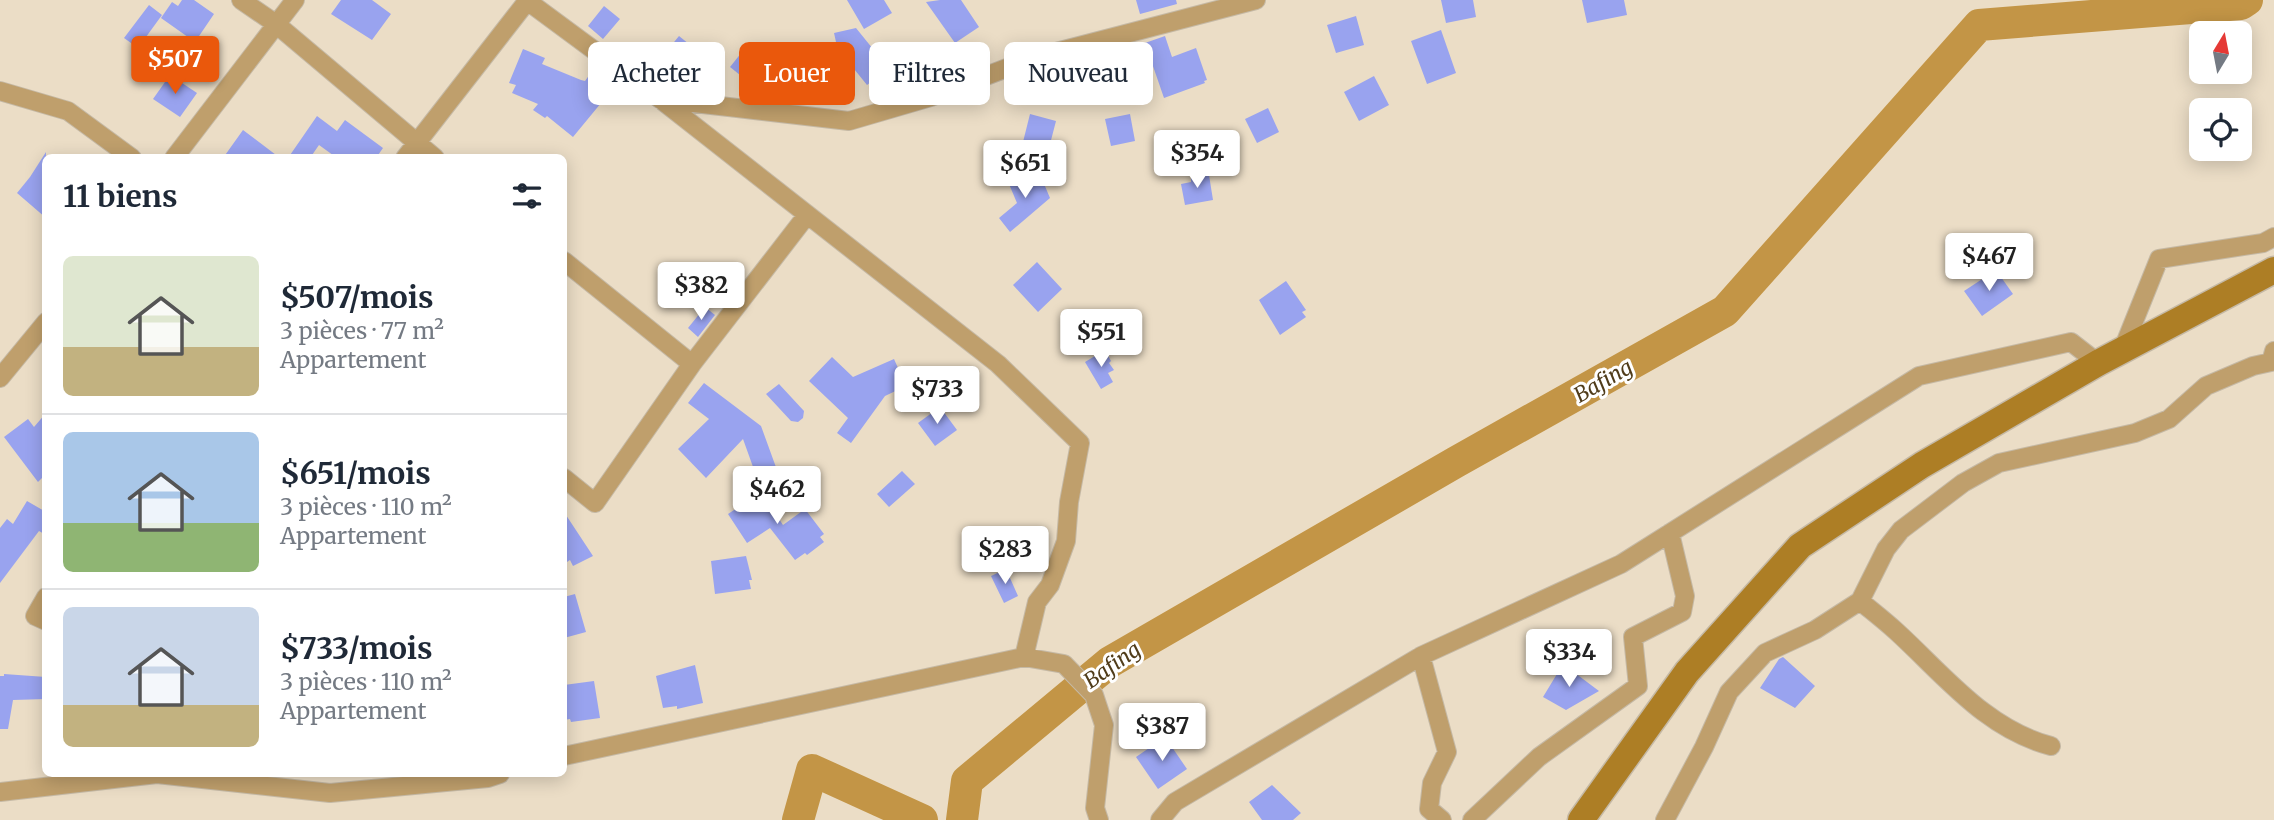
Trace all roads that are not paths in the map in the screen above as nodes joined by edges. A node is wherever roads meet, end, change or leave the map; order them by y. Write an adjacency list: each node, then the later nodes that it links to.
1 (241, 0): 6 (street)
2 (295, 0): 6 (street)
3 (527, 0): 7 (street); 11 (street)
4 (1255, 0): 5 (street)
5 (1194, 8): 10 (street)
6 (276, 24): 11 (street); 13 (street)
7 (588, 45)
8 (0, 90): 12 (street)
9 (668, 105): 16 (street)
10 (712, 105)
11 (417, 143): 14 (street); 15 (street)
12 (127, 154)
13 (177, 154)
14 (408, 154)
15 (430, 154)
16 (807, 215): 23 (street); 31 (street)
17 (2274, 237): 21 (street)
18 (567, 263): 23 (street)
19 (2274, 270): 21 (main road)
20 (42, 327): 24 (street)
21 (2110, 358): 26 (street); 42 (main road)
22 (2273, 361): 27 (street)
23 (692, 363): 25 (street)
24 (0, 379)
25 (567, 480)
26 (1670, 533): 30 (street); 41 (street)
27 (1860, 601): 32 (street); 43 (street)
28 (42, 604): 29 (street)
29 (42, 619)
30 (1421, 656): 39 (street); 40 (street)
31 (1024, 657): 33 (street); 38 (street)
32 (2051, 746)
33 (567, 755)
34 (131, 777): 37 (street)
35 (184, 777): 36 (street)
36 (491, 777)
37 (0, 792)
38 (1100, 820)
39 (1160, 820)
40 (1442, 820)
41 (1472, 820)
42 (1581, 820)
43 (1665, 820)

